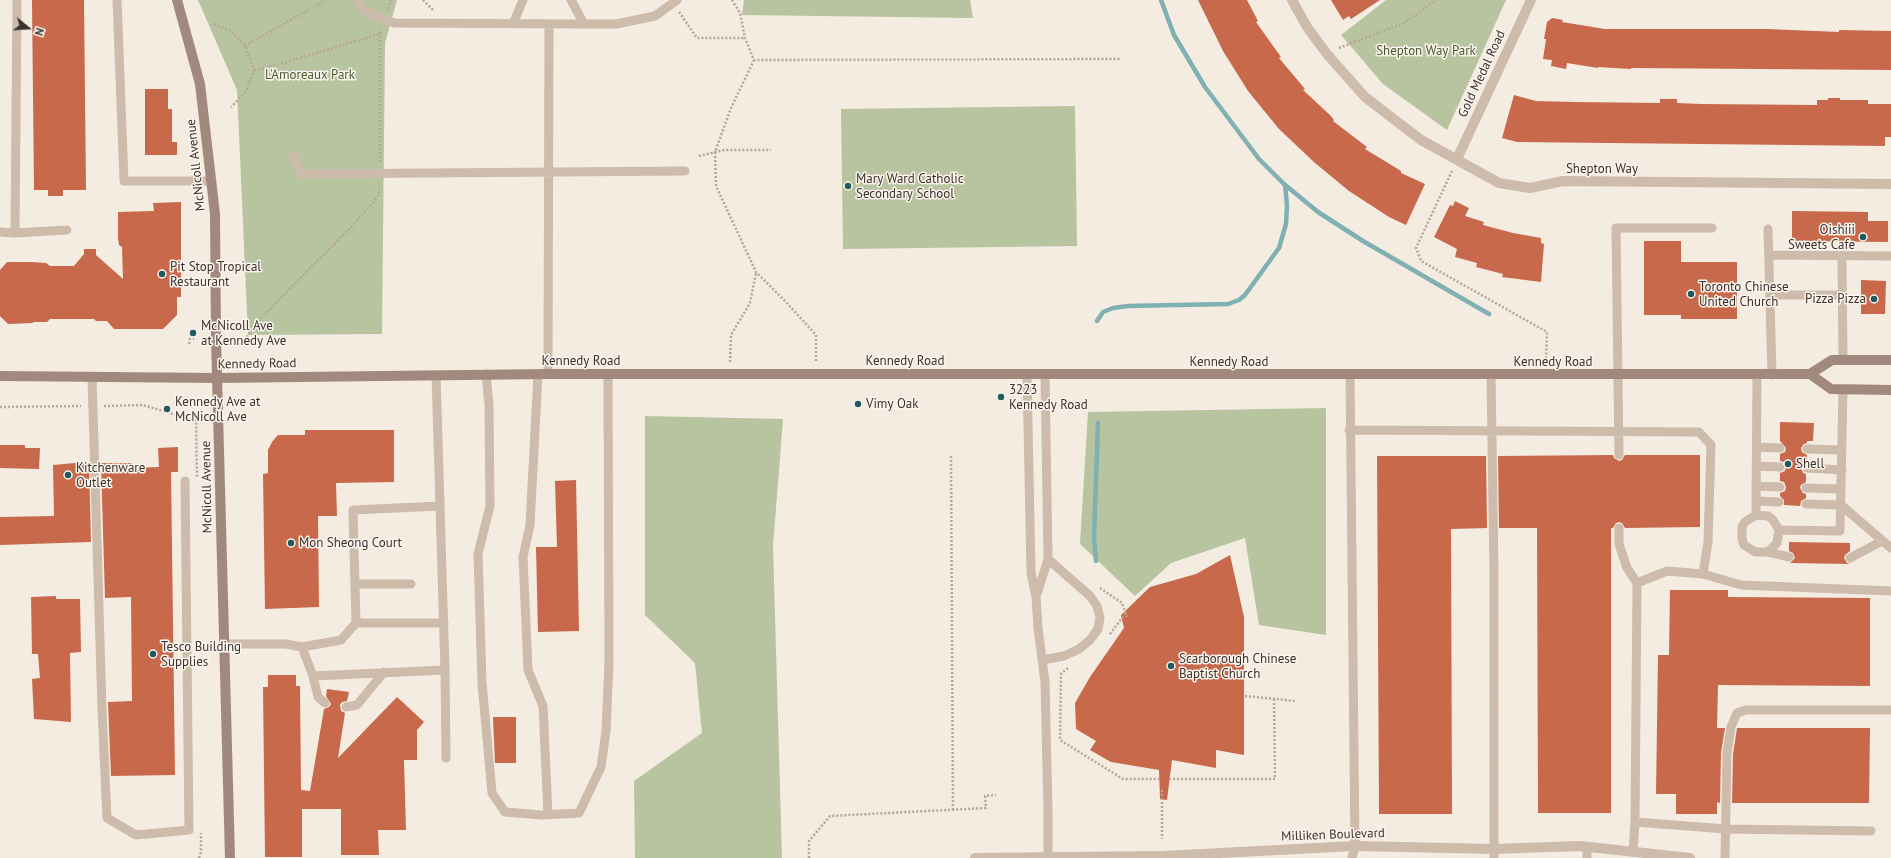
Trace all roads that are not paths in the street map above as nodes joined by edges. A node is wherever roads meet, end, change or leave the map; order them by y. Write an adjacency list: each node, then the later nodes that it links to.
1 (17, 0): 23 (lane)
2 (117, 0): 17 (lane)
3 (177, 0): 17 (main road, McNicoll Avenue)
4 (357, 0): 10 (lane)
5 (523, 0): 10 (lane)
6 (570, 0): 12 (lane)
7 (1292, 0): 14 (street, Shepton Way)
8 (1532, 0): 14 (street, Gold Medal Road)
9 (674, 1): 12 (lane)
10 (512, 24): 11 (lane)
11 (549, 24): 12 (lane); 16 (lane)
12 (584, 24)
13 (294, 156): 16 (lane)
14 (1457, 159): 18 (street, Shepton Way)
15 (685, 171): 16 (lane)
16 (548, 172): 32 (lane)
17 (211, 181): 45 (main road, McNicoll Avenue)
18 (1891, 184)
19 (1712, 228): 40 (lane)
20 (1768, 229): 24 (lane)
21 (67, 230): 23 (lane)
22 (0, 232): 23 (lane)
23 (16, 233)
24 (1769, 255): 25 (lane); 27 (lane)
25 (1842, 256): 26 (lane); 28 (lane)
26 (1891, 256)
27 (1770, 295): 28 (lane); 42 (lane)
28 (1842, 295): 29 (lane)
29 (1843, 360): 30 (main road); 34 (main road)
30 (1891, 360)
31 (486, 374): 32 (main road, Kennedy Road); 35 (main road, Kennedy Road); 97 (lane)
32 (543, 374): 33 (main road, Kennedy Road); 97 (lane)
33 (608, 374): 36 (main road, Kennedy Road); 97 (lane)
34 (1810, 374): 42 (main road, Kennedy Road); 46 (main road)
35 (436, 375): 45 (main road, Kennedy Road); 69 (lane)
36 (1027, 375): 37 (main road, Kennedy Road); 84 (lane)
37 (1045, 375): 38 (main road, Kennedy Road); 78 (lane)
38 (1350, 375): 39 (main road, Kennedy Road); 48 (lane)
39 (1491, 375): 40 (main road, Kennedy Road); 49 (lane)
40 (1617, 375): 41 (main road, Kennedy Road); 50 (lane)
41 (1757, 375): 42 (main road, Kennedy Road); 51 (lane)
42 (1772, 375)
43 (0, 376): 44 (main road, Kennedy Road)
44 (92, 377): 45 (main road, Kennedy Road); 60 (lane)
45 (217, 378): 87 (main road, McNicoll Avenue)
46 (1843, 390): 47 (main road); 54 (lane)
47 (1891, 390)
48 (1349, 430): 49 (lane); 101 (lane)
49 (1492, 431): 50 (lane); 104 (lane)
50 (1618, 432): 55 (lane); 79 (lane)
51 (1756, 447): 52 (lane); 56 (lane)
52 (1780, 448)
53 (1807, 449): 54 (lane)
54 (1842, 450): 59 (lane)
55 (1618, 455)
56 (1756, 466): 57 (lane); 61 (lane)
57 (1780, 467)
58 (1807, 468): 59 (lane)
59 (1842, 470): 64 (lane)
60 (185, 481)
61 (1756, 486): 62 (lane); 65 (lane)
62 (1780, 487)
63 (1806, 488): 64 (lane)
64 (1841, 489): 68 (lane)
65 (1756, 501): 66 (lane); 70 (lane)
66 (1780, 502)
67 (1806, 504): 68 (lane)
68 (1841, 505): 72 (lane); 73 (lane)
69 (440, 506): 81 (lane); 86 (lane)
70 (1756, 516): 72 (lane); 75 (lane)
71 (1619, 528): 80 (lane)
72 (1779, 530): 75 (lane)
73 (1882, 541): 74 (lane); 77 (lane)
74 (1891, 548)
75 (1768, 552): 76 (lane)
76 (1790, 558)
77 (1850, 558)
78 (1048, 559): 84 (lane); 89 (lane)
79 (1703, 574): 80 (lane); 83 (lane)
80 (1637, 583): 98 (lane)
81 (355, 584): 82 (lane); 85 (lane)
82 (411, 584)
83 (1891, 591)
84 (1036, 597): 89 (lane)
85 (356, 623): 86 (lane); 88 (lane)
86 (444, 623): 90 (lane)
87 (224, 644): 88 (lane); 106 (main road, McNicoll Avenue)
88 (302, 647): 92 (lane)
89 (1042, 660): 105 (lane)
90 (445, 670): 91 (lane); 96 (lane)
91 (384, 672): 92 (lane); 94 (lane)
92 (313, 676): 93 (lane)
93 (325, 703)
94 (346, 707)
95 (1891, 710): 99 (lane)
96 (446, 758)
97 (548, 814)
98 (1635, 822): 99 (lane); 103 (lane)
99 (1726, 829): 100 (lane); 111 (lane)
100 (1871, 831)
101 (1355, 846): 104 (street, Milliken Boulevard); 105 (street, Milliken Boulevard); 108 (lane)
102 (1587, 847): 103 (street, Milliken Boulevard); 104 (street, Milliken Boulevard); 109 (lane)
103 (1633, 851): 110 (street, Milliken Boulevard)
104 (1494, 853)
105 (1048, 856): 107 (street, Milliken Boulevard)
106 (230, 858)
107 (975, 858)
108 (1352, 858)
109 (1587, 858)
110 (1690, 858)
111 (1724, 858)

